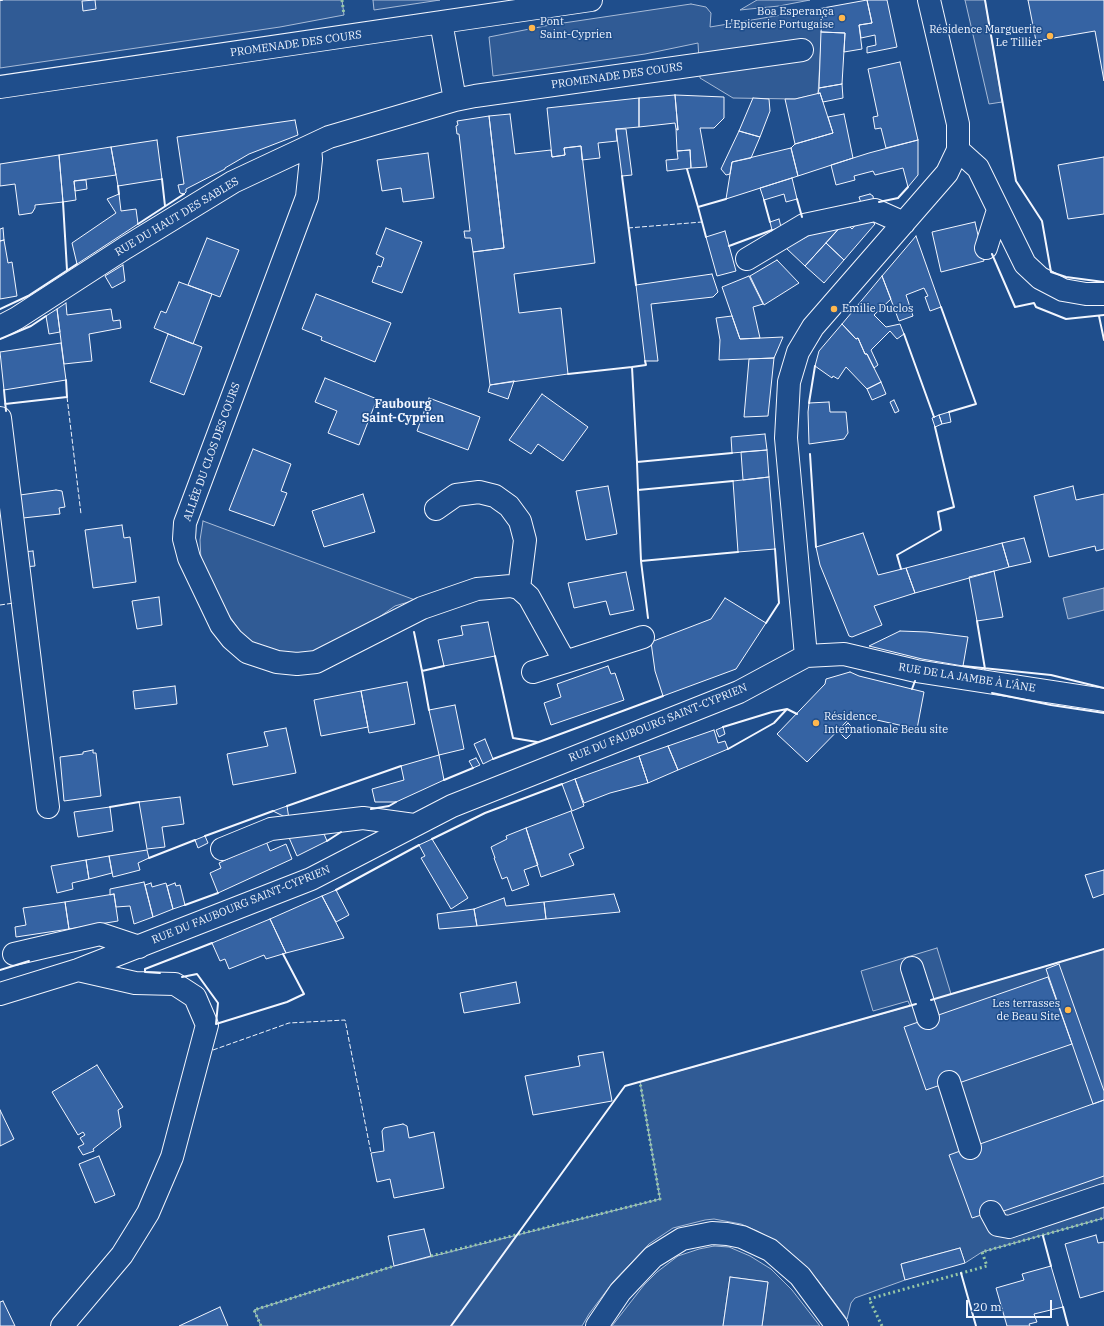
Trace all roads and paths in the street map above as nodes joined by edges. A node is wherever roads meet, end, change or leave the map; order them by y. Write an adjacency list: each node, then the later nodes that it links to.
1 (591, 0): 3 (street, PROMENADE DES COURS)
2 (929, 0): 9 (street)
3 (442, 22): 5 (street, PROMENADE DES COURS); 6 (street)
4 (802, 50): 6 (street, PROMENADE DES COURS)
5 (0, 87)
6 (455, 100): 7 (street, PROMENADE DES COURS)
7 (363, 127): 8 (street, RUE DU HAUT DES SABLES)
8 (310, 147): 15 (street, RUE DU HAUT DES SABLES); 18 (street, ALLÉE DU CLOS DES COURS)
9 (958, 150): 10 (street); 11 (street)
10 (998, 210): 12 (street); 14 (street)
11 (904, 223): 13 (street); 20 (street)
12 (986, 248)
13 (747, 259)
14 (1104, 294)
15 (0, 326)
16 (0, 418): 24 (street)
17 (436, 509): 18 (street)
18 (519, 588): 21 (street)
19 (643, 638): 21 (street)
20 (806, 656): 23 (street, RUE DE LA JAMBE À L'ÂNE); 25 (street, RUE DU FAUBOURG SAINT-CYPRIEN)
21 (565, 662): 22 (street)
22 (532, 672)
23 (1104, 700)
24 (48, 807)
25 (414, 825): 26 (street); 27 (street, RUE DU FAUBOURG SAINT-CYPRIEN)
26 (222, 849)
27 (138, 947): 28 (street); 30 (street, RUE DU FAUBOURG SAINT-CYPRIEN)
28 (14, 954)
29 (912, 968): 32 (street)
30 (78, 970): 31 (street, RUE DU FAUBOURG SAINT-CYPRIEN); 37 (street)
31 (0, 994)
32 (928, 1018)
33 (949, 1082): 34 (street)
34 (970, 1148)
35 (1104, 1195): 36 (street)
36 (991, 1212)
37 (62, 1326)
38 (597, 1326): 39 (street)
39 (837, 1326)

